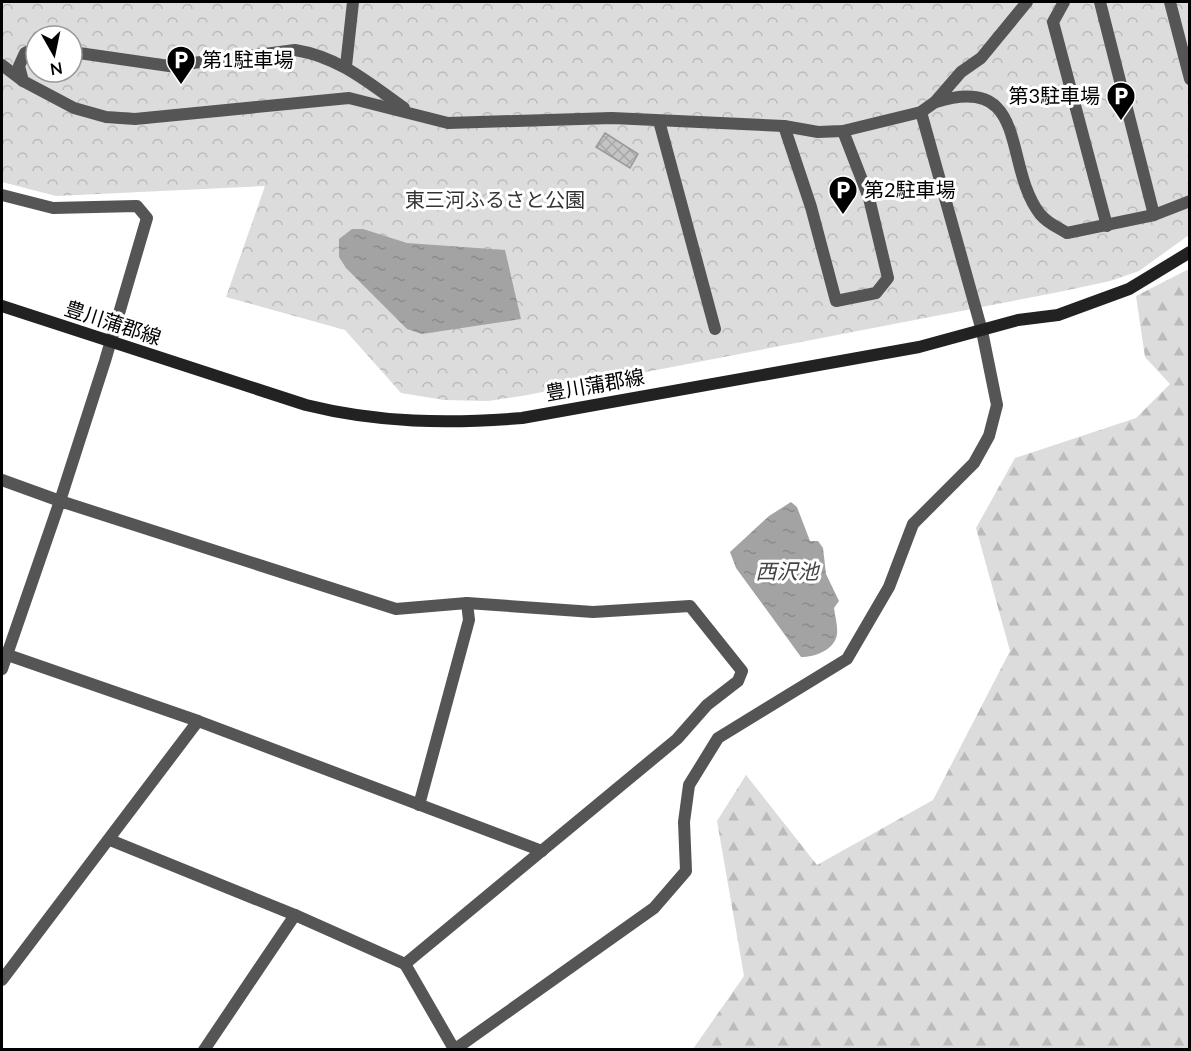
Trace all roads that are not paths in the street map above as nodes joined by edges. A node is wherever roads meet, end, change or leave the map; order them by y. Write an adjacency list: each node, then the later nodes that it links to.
1 (353, 2): 9 (street)
2 (1027, 2): 12 (street)
3 (1064, 2): 21 (street)
4 (1100, 2): 20 (street)
5 (1170, 2): 10 (street)
6 (84, 54): 9 (street)
7 (24, 55): 11 (street)
8 (2, 65): 11 (street)
9 (346, 66): 14 (street)
10 (1190, 79)
11 (23, 81): 14 (street)
12 (935, 102): 13 (street); 21 (street)
13 (921, 112): 17 (street); 25 (street)
14 (410, 113): 15 (street)
15 (659, 121): 16 (street); 24 (street)
16 (784, 126): 17 (street); 17 (street)
17 (843, 131)
18 (2, 195): 26 (street)
19 (1190, 201): 20 (street)
20 (1154, 215): 21 (street)
21 (1107, 226)
22 (1190, 252): 25 (main road, 豊川蒲郡線)
23 (2, 306): 26 (main road, 豊川蒲郡線)
24 (715, 329)
25 (982, 332): 26 (main road, 豊川蒲郡線); 39 (street)
26 (110, 343): 28 (street)
27 (2, 480): 28 (street)
28 (60, 501): 29 (street); 30 (street)
29 (467, 603): 33 (street); 35 (street)
30 (4, 654): 31 (street); 32 (street)
31 (2, 669)
32 (198, 721): 33 (street); 34 (street)
33 (419, 806): 35 (street)
34 (110, 840): 36 (street); 38 (street)
35 (542, 851): 37 (street)
36 (295, 915): 37 (street); 40 (street)
37 (405, 964): 39 (street)
38 (2, 980)
39 (454, 1049)
40 (204, 1050)

